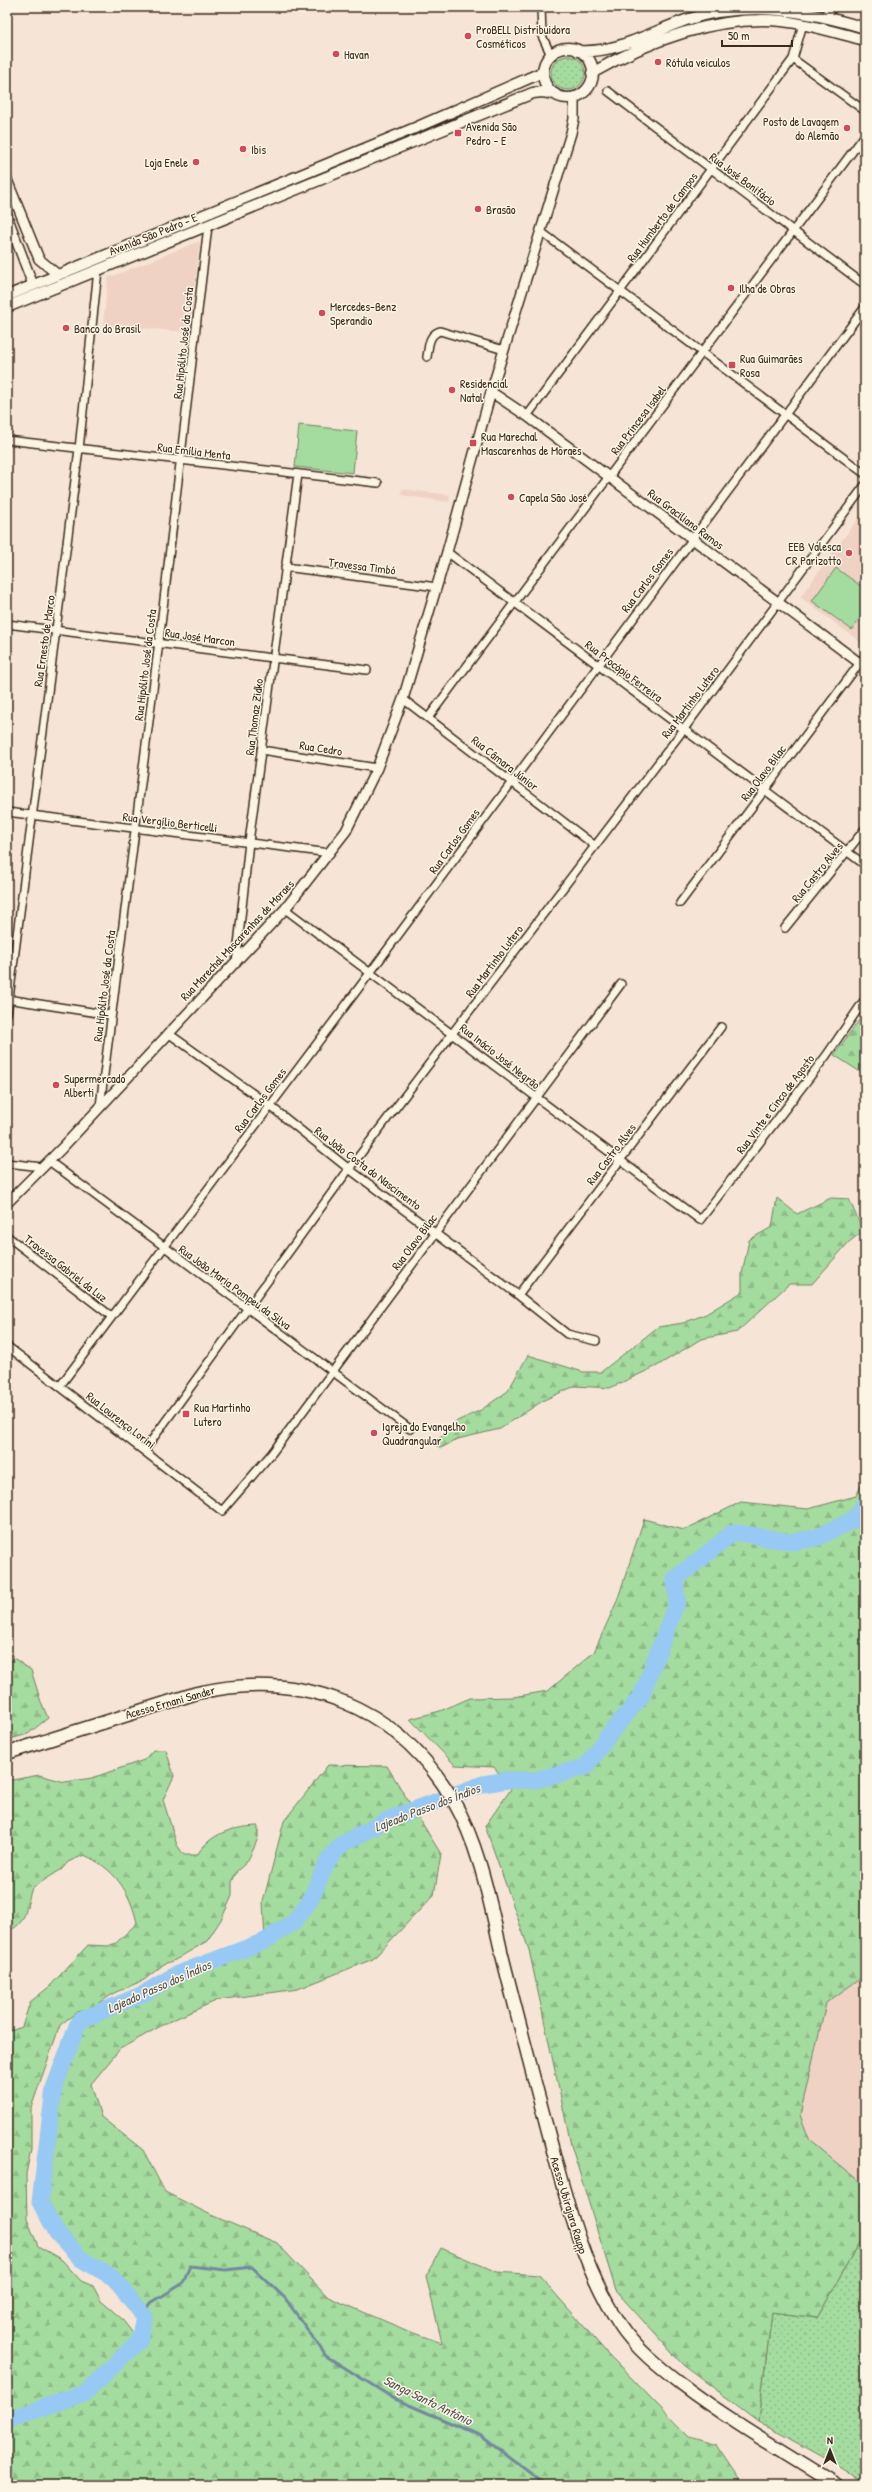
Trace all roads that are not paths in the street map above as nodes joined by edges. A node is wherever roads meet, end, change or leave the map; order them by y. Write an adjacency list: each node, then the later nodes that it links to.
1 (541, 7): 8 (street)
2 (832, 7): 3 (street)
3 (825, 16): 5 (main road); 7 (main road)
4 (803, 24): 6 (main road); 9 (street, Rua Humberto de Campos); 11 (main road)
5 (865, 28)
6 (865, 40)
7 (578, 51): 8 (main road); 11 (main road)
8 (551, 55): 10 (main road)
9 (793, 59): 15 (street); 17 (street, Rua Humberto de Campos)
10 (543, 72): 13 (main road); 24 (main road, Avenida São Pedro - E)
11 (592, 74): 14 (main road)
12 (608, 91): 17 (street, Rua José Bonifácio)
13 (555, 94): 14 (main road); 20 (main road, Avenida São Pedro - E)
14 (574, 97): 21 (street, Rua Marechal Mascarenhas de Moraes)
15 (865, 111)
16 (865, 135): 22 (street, Rua Princesa Isabel)
17 (711, 169): 22 (street, Rua José Bonifácio); 27 (street, Rua Humberto de Campos)
18 (7, 180): 24 (street)
19 (7, 216): 25 (street)
20 (208, 226): 23 (main road, Avenida São Pedro - E); 39 (street, Rua Hipólito José da Costa)
21 (540, 231): 27 (street); 31 (street, Rua Marechal Mascarenhas de Moraes)
22 (794, 231): 26 (street, Rua José Bonifácio); 32 (street, Rua Princesa Isabel)
23 (98, 270): 29 (main road, Avenida São Pedro - E); 38 (street, Rua Ernesto de Marco)
24 (58, 275): 25 (main road, Avenida São Pedro - E)
25 (33, 285): 28 (main road, Avenida São Pedro - E)
26 (865, 285)
27 (620, 291): 32 (street); 36 (street, Rua Humberto de Campos)
28 (7, 296)
29 (7, 307)
30 (865, 307): 35 (street, Rua Carlos Gomes)
31 (504, 350): 33 (street); 34 (street, Rua Marechal Mascarenhas de Moraes)
32 (703, 353): 35 (street); 42 (street, Rua Princesa Isabel)
33 (427, 357)
34 (491, 392): 36 (street, Rua Graciliano Ramos); 46 (street, Rua Marechal Mascarenhas de Moraes)
35 (785, 414): 41 (street); 45 (street, Rua Carlos Gomes)
36 (527, 416): 42 (street, Rua Graciliano Ramos)
37 (7, 440): 38 (street, Rua Emília Menta)
38 (79, 449): 39 (street, Rua Emília Menta); 52 (street, Rua Ernesto de Marco)
39 (181, 460): 40 (street, Rua Emília Menta); 53 (street, Rua Hipólito José da Costa)
40 (298, 474): 43 (street, Rua Emília Menta); 47 (street, Rua Thomaz Zidko)
41 (865, 474)
42 (609, 477): 45 (street, Rua Graciliano Ramos); 50 (street, Rua Princesa Isabel)
43 (378, 483)
44 (865, 485): 49 (street, Rua Martinho Lutero)
45 (692, 539): 49 (street, Rua Graciliano Ramos); 56 (street, Rua Carlos Gomes)
46 (447, 552): 48 (street, Rua Marechal Mascarenhas de Moraes); 50 (street, Rua Procópio Ferreira)
47 (285, 567): 48 (street, Travessa Timbó); 54 (street, Rua Thomaz Zidko)
48 (437, 587): 58 (street, Rua Marechal Mascarenhas de Moraes)
49 (778, 602): 55 (street, Rua Graciliano Ramos); 60 (street, Rua Martinho Lutero)
50 (515, 603): 56 (street, Rua Procópio Ferreira); 59 (street, Rua Princesa Isabel)
51 (7, 624): 52 (street, Rua José Marcon)
52 (57, 629): 53 (street, Rua José Marcon); 66 (street, Rua Ernesto de Marco)
53 (159, 642): 54 (street, Rua José Marcon); 67 (street, Rua Hipólito José da Costa)
54 (273, 658): 57 (street, Rua José Marcon); 61 (street, Rua Thomaz Zidko)
55 (863, 662): 64 (street, Rua Olavo Bilac)
56 (598, 665): 60 (street, Rua Procópio Ferreira); 63 (street, Rua Carlos Gomes)
57 (366, 670)
58 (403, 699): 59 (street, Rua Câmara Júnior); 62 (street, Rua Marechal Mascarenhas de Moraes)
59 (428, 718): 63 (street, Rua Câmara Júnior)
60 (684, 729): 64 (street, Rua Procópio Ferreira); 70 (street, Rua Martinho Lutero)
61 (261, 750): 62 (street, Rua Cedro); 69 (street, Rua Thomaz Zidko)
62 (377, 768): 72 (street, Rua Marechal Mascarenhas de Moraes)
63 (511, 782): 70 (street, Rua Câmara Júnior); 78 (street, Rua Carlos Gomes)
64 (765, 789): 71 (street, Rua Procópio Ferreira); 74 (street, Rua Olavo Bilac)
65 (7, 812): 66 (street, Rua Vergílio Berticelli)
66 (32, 815): 67 (street, Rua Vergílio Berticelli); 80 (street, Rua Ernesto de Marco)
67 (134, 828): 69 (street, Rua Vergílio Berticelli); 83 (street, Rua Hipólito José da Costa)
68 (865, 829): 71 (street, Rua Castro Alves)
69 (249, 842): 72 (street, Rua Vergílio Berticelli); 77 (street, Rua Thomaz Zidko)
70 (594, 845): 86 (street, Rua Martinho Lutero)
71 (848, 851): 73 (street, Rua Procópio Ferreira); 76 (street, Rua Castro Alves)
72 (330, 853): 75 (street, Rua Marechal Mascarenhas de Moraes)
73 (865, 865)
74 (680, 903)
75 (285, 909): 77 (street, Rua Marechal Mascarenhas de Moraes); 78 (street, Rua Inácio José Negrão)
76 (785, 928)
77 (236, 964): 85 (street, Rua Marechal Mascarenhas de Moraes)
78 (370, 973): 86 (street, Rua Inácio José Negrão); 88 (street, Rua Carlos Gomes)
79 (621, 984): 87 (street, Rua Olavo Bilac)
80 (8, 999): 82 (street, Rua Ernesto de Marco); 83 (street)
81 (865, 999): 95 (street, Rua Vinte e Cinco de Agosto)
82 (7, 1014)
83 (111, 1015): 89 (street, Rua Hipólito José da Costa)
84 (721, 1027): 90 (street, Rua Castro Alves)
85 (168, 1033): 88 (street, Rua João Costa do Nascimento); 89 (street, Rua Marechal Mascarenhas de Moraes)
86 (453, 1034): 87 (street, Rua Inácio José Negrão); 93 (street, Rua Martinho Lutero)
87 (536, 1098): 90 (street, Rua Inácio José Negrão); 96 (street, Rua Olavo Bilac)
88 (269, 1105): 93 (street, Rua João Costa do Nascimento); 98 (street, Rua Carlos Gomes)
89 (100, 1106): 92 (street, Rua Marechal Mascarenhas de Moraes)
90 (620, 1160): 95 (street, Rua Inácio José Negrão); 99 (street, Rua Castro Alves)
91 (7, 1163): 92 (street)
92 (46, 1164): 94 (street, Rua Marechal Mascarenhas de Moraes); 98 (street, Rua João Maria Pompeu da Silva)
93 (349, 1169): 96 (street, Rua João Costa do Nascimento); 100 (street, Rua Martinho Lutero)
94 (7, 1203)
95 (700, 1220)
96 (435, 1232): 99 (street, Rua João Costa do Nascimento); 104 (street, Rua Olavo Bilac)
97 (7, 1236): 101 (street, Travessa Gabriel da Luz)
98 (163, 1248): 100 (street, Rua João Maria Pompeu da Silva); 101 (street, Rua Carlos Gomes)
99 (518, 1294): 102 (street, Rua João Costa do Nascimento)
100 (247, 1308): 104 (street, Rua João Maria Pompeu da Silva); 107 (street, Rua Martinho Lutero)
101 (111, 1316): 105 (street, Rua Carlos Gomes)
102 (596, 1341)
103 (7, 1346): 105 (street, Rua Lourenço Lorini)
104 (331, 1372): 106 (street, Rua João Maria Pompeu da Silva); 108 (street, Rua Olavo Bilac)
105 (60, 1386): 107 (street, Rua Lourenço Lorini)
106 (410, 1429)
107 (144, 1451): 108 (street, Rua Lourenço Lorini)
108 (222, 1511)
109 (7, 1754): 110 (highway, Acesso Ernani Sander)
110 (487, 1886): 111 (highway, Acesso Ubirajara Raupp)
111 (837, 2485)

